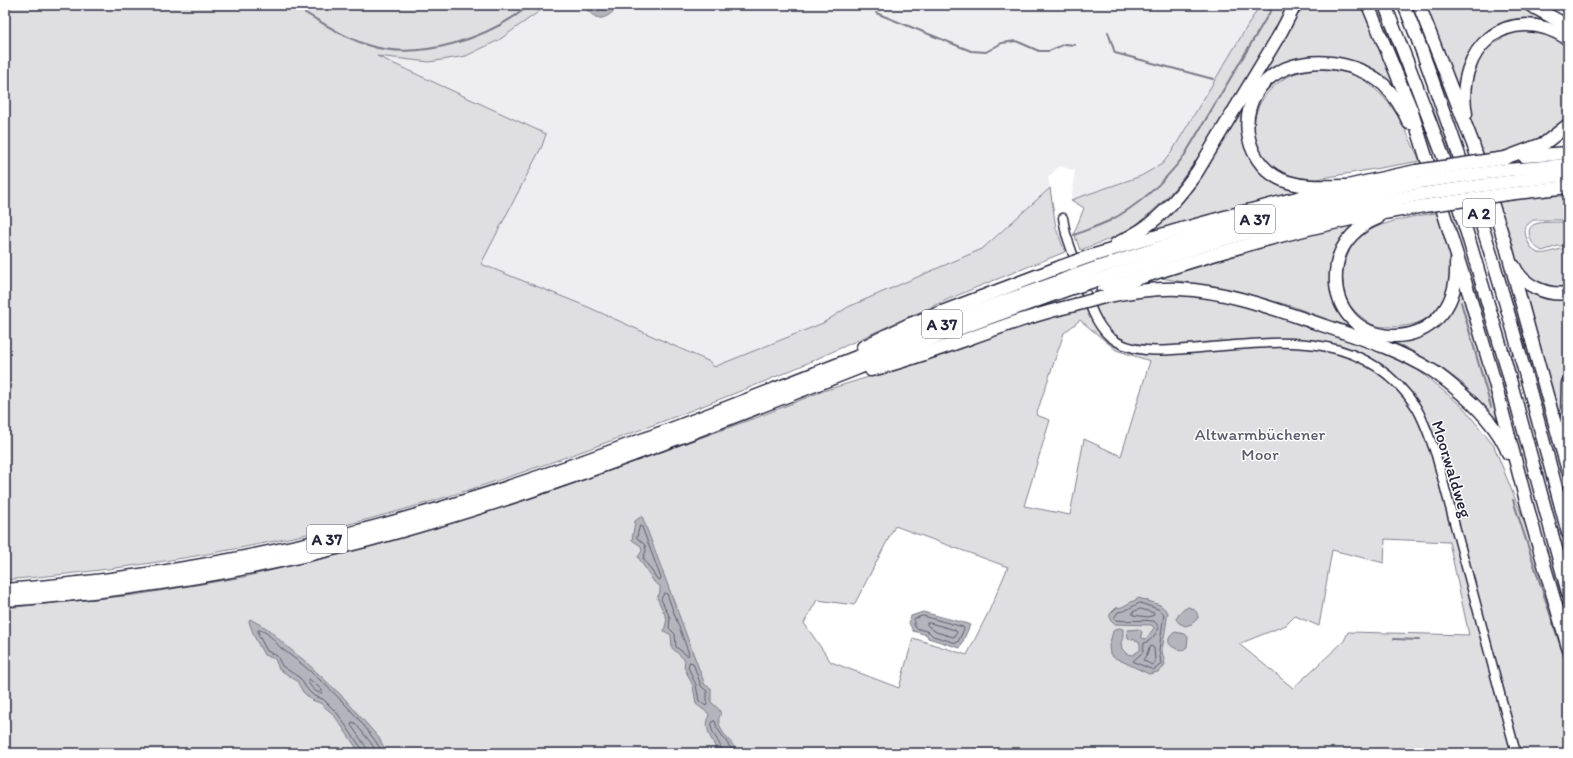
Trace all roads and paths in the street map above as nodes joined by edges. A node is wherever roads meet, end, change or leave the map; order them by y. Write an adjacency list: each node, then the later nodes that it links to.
1 (1295, 5): 26 (highway)
2 (1368, 5): 12 (highway)
3 (1385, 5): 30 (highway, A 2)
4 (1404, 5): 37 (highway, A 2)
5 (1419, 5): 10 (highway)
6 (1530, 5): 7 (highway)
7 (1568, 26)
8 (1568, 39): 10 (highway)
9 (1568, 125): 14 (highway)
10 (1473, 144): 24 (highway)
11 (1568, 153): 14 (highway)
12 (1426, 161): 17 (highway); 21 (highway)
13 (1568, 165): 14 (highway, A 37)
14 (1506, 170): 15 (highway, A 37); 16 (highway, bridge); 16 (highway, A 37, bridge)
15 (1568, 175)
16 (1419, 182): 17 (highway); 27 (highway, A 37)
17 (1346, 186): 26 (highway)
18 (1568, 187): 19 (highway)
19 (1513, 193): 20 (highway); 22 (highway, bridge)
20 (1568, 196)
21 (1441, 208): 25 (highway); 30 (highway)
22 (1410, 209): 25 (highway); 27 (highway)
23 (1063, 218): 42 (street, Moorwaldweg)
24 (1505, 243): 29 (highway); 35 (highway)
25 (1455, 251): 36 (highway)
26 (1092, 256): 32 (highway, bridge)
27 (1099, 284): 28 (highway); 28 (highway, A 37, bridge); 36 (highway)
28 (1070, 293): 31 (highway, A 37); 31 (highway); 32 (highway, A 37)
29 (1568, 293)
30 (1505, 362): 39 (highway, A 2)
31 (827, 380): 40 (highway, A 37)
32 (792, 382): 38 (highway, A 37)
33 (1568, 383): 34 (highway)
34 (1568, 443)
35 (1568, 471)
36 (1531, 520): 41 (highway)
37 (1568, 533)
38 (5, 590)
39 (1568, 593)
40 (5, 600)
41 (1568, 647)
42 (1516, 753)

